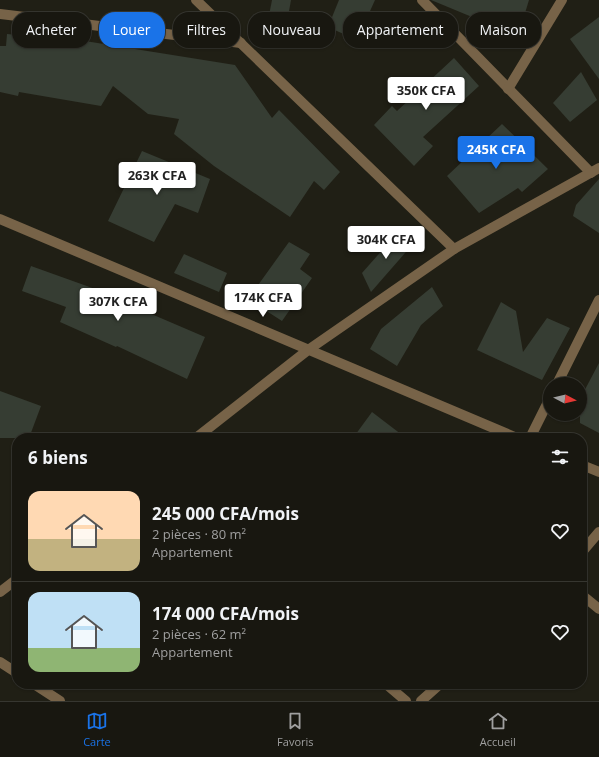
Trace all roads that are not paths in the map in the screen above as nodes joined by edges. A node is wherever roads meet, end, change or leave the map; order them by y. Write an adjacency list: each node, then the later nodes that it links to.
1 (196, 0): 5 (street)
2 (422, 0): 6 (street)
3 (562, 0): 6 (street)
4 (0, 14): 5 (street)
5 (241, 43): 9 (street)
6 (508, 89): 7 (street)
7 (595, 171): 9 (street)
8 (0, 219): 11 (street)
9 (454, 249): 11 (street)
10 (599, 300): 12 (street)
11 (308, 350): 14 (street); 15 (street)
12 (560, 377)
13 (543, 412): 16 (street)
14 (202, 433)
15 (505, 433)
16 (532, 433)
17 (587, 467): 18 (street)
18 (599, 472)
19 (599, 532): 20 (street)
20 (587, 546)
21 (12, 583): 22 (street)
22 (0, 592)
23 (587, 599): 24 (street)
24 (599, 609)
25 (0, 662): 26 (street)
26 (12, 670)
27 (42, 689): 30 (street)
28 (392, 689): 31 (street)
29 (434, 689): 32 (street)
30 (60, 701)
31 (406, 701)
32 (421, 701)

